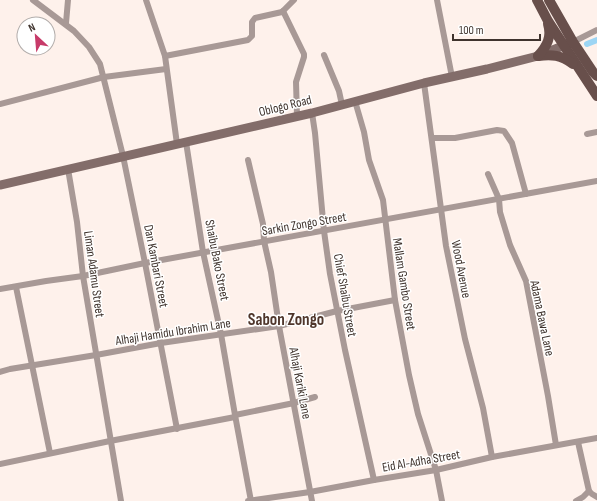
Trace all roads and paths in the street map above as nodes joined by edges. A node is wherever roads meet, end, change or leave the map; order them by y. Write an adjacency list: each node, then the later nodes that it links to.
1 (33, 0): 10 (street, Dan Kambari Street)
2 (68, 0): 10 (street)
3 (146, 0): 15 (street)
4 (294, 0): 8 (street)
5 (437, 0): 21 (street)
6 (537, 0): 9 (main road)
7 (549, 0): 12 (main road)
8 (283, 11): 15 (street); 29 (street)
9 (548, 21): 13 (main road); 16 (main road)
10 (66, 23): 20 (street, Dan Kambari Street)
11 (597, 30): 12 (street)
12 (573, 42): 13 (main road, Oblogo Road); 19 (main road)
13 (563, 46): 16 (main road, Oblogo Road); 17 (main road); 23 (main road)
14 (324, 55): 27 (street)
15 (165, 56): 18 (street)
16 (538, 56): 17 (main road); 21 (main road, Oblogo Road)
17 (577, 67): 24 (main road)
18 (166, 69): 20 (street); 34 (street)
19 (597, 76)
20 (104, 77): 26 (street); 35 (street, Dan Kambari Street)
21 (452, 77): 22 (main road, Oblogo Road)
22 (424, 83): 25 (main road, Oblogo Road); 32 (street, Wood Avenue)
23 (597, 83)
24 (597, 96)
25 (355, 101): 27 (main road, Oblogo Road); 44 (street, Mallam Gambo Street)
26 (0, 104)
27 (342, 105): 28 (main road, Oblogo Road)
28 (312, 113): 29 (main road, Oblogo Road); 45 (street, Chief Shaibu Street)
29 (297, 116): 33 (main road, Oblogo Road)
30 (597, 132): 31 (street)
31 (587, 134)
32 (432, 138): 41 (street); 43 (street, Wood Avenue)
33 (186, 142): 34 (main road, Oblogo Road); 47 (street, Shaibu Bako Street)
34 (177, 144): 35 (main road, Oblogo Road)
35 (122, 156): 37 (main road, Oblogo Road); 48 (street, Dan Kambari Street)
36 (248, 160): 46 (street, Alhaji Kariki Lane)
37 (68, 169): 40 (main road, Oblogo Road); 49 (street, Liman Adamu Street)
38 (488, 174): 42 (street, Adama Bawa Lane)
39 (597, 181): 41 (street, Sarkin Zongo Street)
40 (0, 185)
41 (526, 194): 42 (street, Sarkin Zongo Street)
42 (499, 199): 43 (street, Sarkin Zongo Street); 67 (street, Adama Bawa Lane)
43 (442, 208): 44 (street, Sarkin Zongo Street); 69 (street, Wood Avenue)
44 (384, 219): 45 (street, Sarkin Zongo Street); 52 (street, Mallam Gambo Street)
45 (324, 231): 46 (street, Sarkin Zongo Street); 53 (street, Chief Shaibu Street)
46 (264, 241): 47 (street, Sarkin Zongo Street); 54 (street, Alhaji Kariki Lane)
47 (203, 252): 48 (street, Sarkin Zongo Street); 55 (street, Shaibu Bako Street)
48 (146, 263): 49 (street, Sarkin Zongo Street); 56 (street, Dan Kambari Street)
49 (83, 276): 50 (street, Sarkin Zongo Street); 57 (street, Liman Adamu Street)
50 (16, 287): 51 (street, Sarkin Zongo Street); 58 (street)
51 (0, 289)
52 (395, 300): 53 (street, Alhaji Hamidu Ibrahim Lane); 71 (street, Mallam Gambo Street)
53 (337, 311): 54 (street, Alhaji Hamidu Ibrahim Lane); 72 (street, Chief Shaibu Street)
54 (279, 326): 55 (street, Alhaji Hamidu Ibrahim Lane); 61 (street, Alhaji Kariki Lane)
55 (221, 334): 56 (street, Alhaji Hamidu Ibrahim Lane); 62 (street, Shaibu Bako Street)
56 (161, 343): 57 (street, Alhaji Hamidu Ibrahim Lane); 63 (street, Dan Kambari Street)
57 (96, 355): 58 (street, Alhaji Hamidu Ibrahim Lane); 65 (street, Liman Adamu Street)
58 (31, 366): 59 (street, Alhaji Hamidu Ibrahim Lane); 68 (street)
59 (0, 372)
60 (315, 397): 61 (street)
61 (294, 403): 62 (street); 74 (street, Alhaji Kariki Lane)
62 (235, 416): 63 (street); 77 (street, Shaibu Bako Street)
63 (178, 429): 65 (street)
64 (597, 438): 66 (street, Eid Al-Adha Street)
65 (110, 441): 68 (street); 76 (street, Liman Adamu Street)
66 (578, 442): 67 (street, Eid Al-Adha Street); 73 (street)
67 (556, 444): 69 (street, Eid Al-Adha Street)
68 (50, 454): 70 (street)
69 (492, 457): 71 (street, Eid Al-Adha Street)
70 (0, 464)
71 (436, 470): 72 (street, Eid Al-Adha Street); 79 (street, Mallam Gambo Street)
72 (374, 480): 74 (street, Eid Al-Adha Street)
73 (589, 491): 75 (street); 80 (street)
74 (310, 492): 77 (street, Eid Al-Adha Street); 78 (street, Alhaji Kariki Lane)
75 (597, 497)
76 (121, 501)
77 (250, 501)
78 (312, 501)
79 (442, 501)
80 (576, 501)

